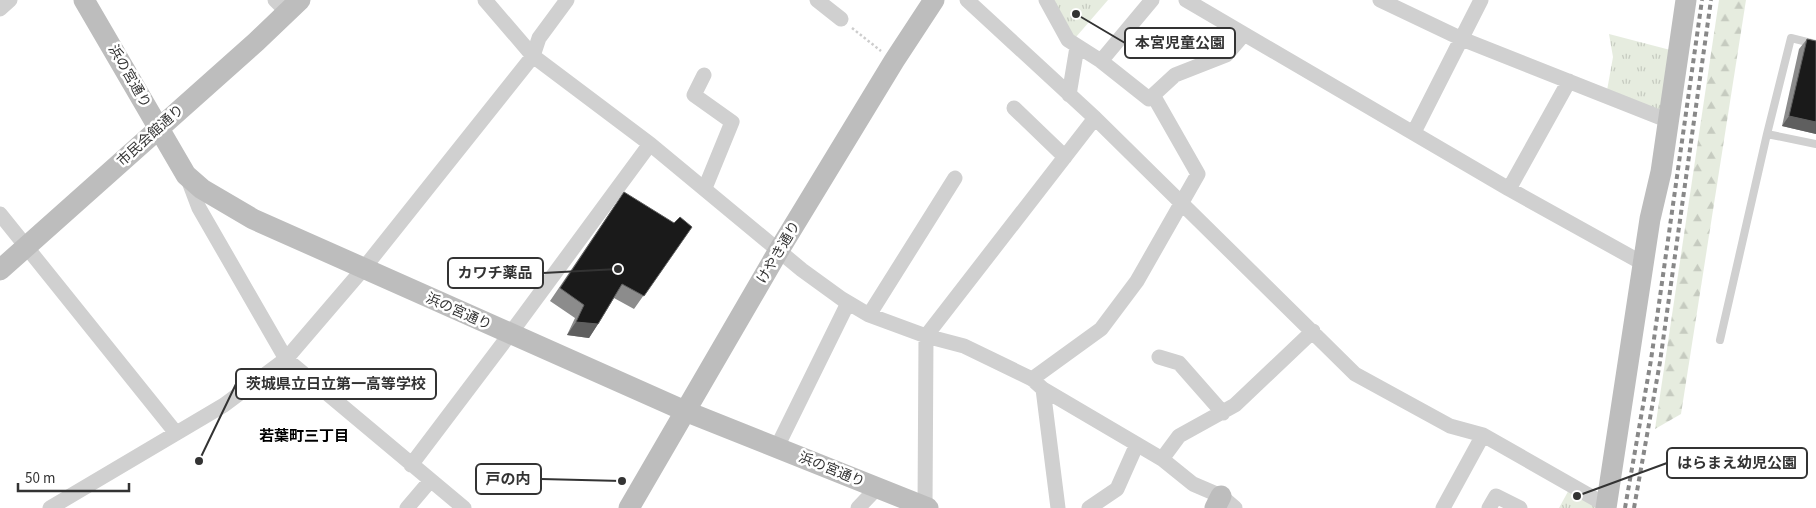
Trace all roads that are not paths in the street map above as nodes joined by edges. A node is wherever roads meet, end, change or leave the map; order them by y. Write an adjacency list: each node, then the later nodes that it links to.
1 (10, 0): 15 (street)
2 (84, 0): 30 (street, 浜の宮通り)
3 (485, 0): 21 (street)
4 (567, 0): 21 (street)
5 (817, 0): 16 (street)
6 (934, 0): 43 (street, けやき通り)
7 (967, 0): 25 (street)
8 (1046, 0): 20 (street)
9 (1152, 0): 22 (street)
10 (1186, 0): 17 (street)
11 (1380, 0): 18 (street)
12 (1481, 0): 18 (street)
13 (1686, 0): 29 (street)
14 (288, 4): 30 (street, 市民会館通り)
15 (0, 9)
16 (841, 19)
17 (1244, 34): 26 (street); 31 (street)
18 (1462, 40): 24 (street); 31 (street)
19 (1816, 44): 32 (lane)
20 (1077, 47): 22 (street); 25 (street)
21 (533, 56): 33 (street); 45 (street)
22 (1101, 61): 26 (street)
23 (704, 75): 38 (street)
24 (1569, 81): 29 (street); 39 (street)
25 (1069, 95): 28 (street)
26 (1153, 95): 40 (street)
27 (1014, 108): 35 (street)
28 (1096, 118): 35 (street); 40 (street)
29 (1669, 121): 44 (street)
30 (159, 127): 36 (street, 浜の宮通り); 42 (street, 市民会館通り)
31 (1414, 132): 39 (street)
32 (1767, 134): 34 (lane); 52 (lane)
33 (650, 144): 38 (street); 50 (street)
34 (1816, 144)
35 (1065, 157): 51 (street)
36 (186, 175): 45 (street, 浜の宮通り); 54 (street)
37 (955, 178): 48 (street)
38 (705, 188): 43 (street)
39 (1509, 189): 44 (street)
40 (1182, 202): 49 (street); 55 (street)
41 (0, 214): 42 (street)
42 (26, 247): 46 (street, 市民会館通り); 58 (street)
43 (779, 250): 47 (street); 56 (street, けやき通り)
44 (1644, 264): 67 (street)
45 (364, 268): 50 (street, 浜の宮通り); 54 (street)
46 (0, 270)
47 (848, 303): 48 (street); 61 (street)
48 (869, 315): 51 (street)
49 (1313, 331): 57 (street); 59 (street)
50 (510, 334): 56 (street, 浜の宮通り); 63 (street)
51 (926, 336): 55 (street); 73 (street)
52 (1720, 340)
53 (1159, 357): 57 (street)
54 (286, 359): 58 (street); 63 (street)
55 (1038, 384): 60 (street); 74 (street)
56 (685, 410): 61 (street, 浜の宮通り); 71 (street, けやき通り)
57 (1223, 413): 62 (street)
58 (176, 433): 68 (street)
59 (1483, 435): 67 (street); 76 (street)
60 (1137, 444): 62 (street); 75 (street)
61 (777, 447): 65 (street, 浜の宮通り)
62 (1162, 459): 66 (street)
63 (411, 464): 64 (street)
64 (430, 481): 69 (street); 70 (street)
65 (877, 488): 72 (street); 73 (street, 浜の宮通り)
66 (1224, 504)
67 (1606, 507)
68 (50, 508)
69 (408, 508)
70 (464, 508)
71 (629, 508)
72 (858, 508)
73 (926, 508)
74 (1058, 508)
75 (1089, 508)
76 (1443, 508)
77 (1489, 508): 78 (street)
78 (1520, 508)

